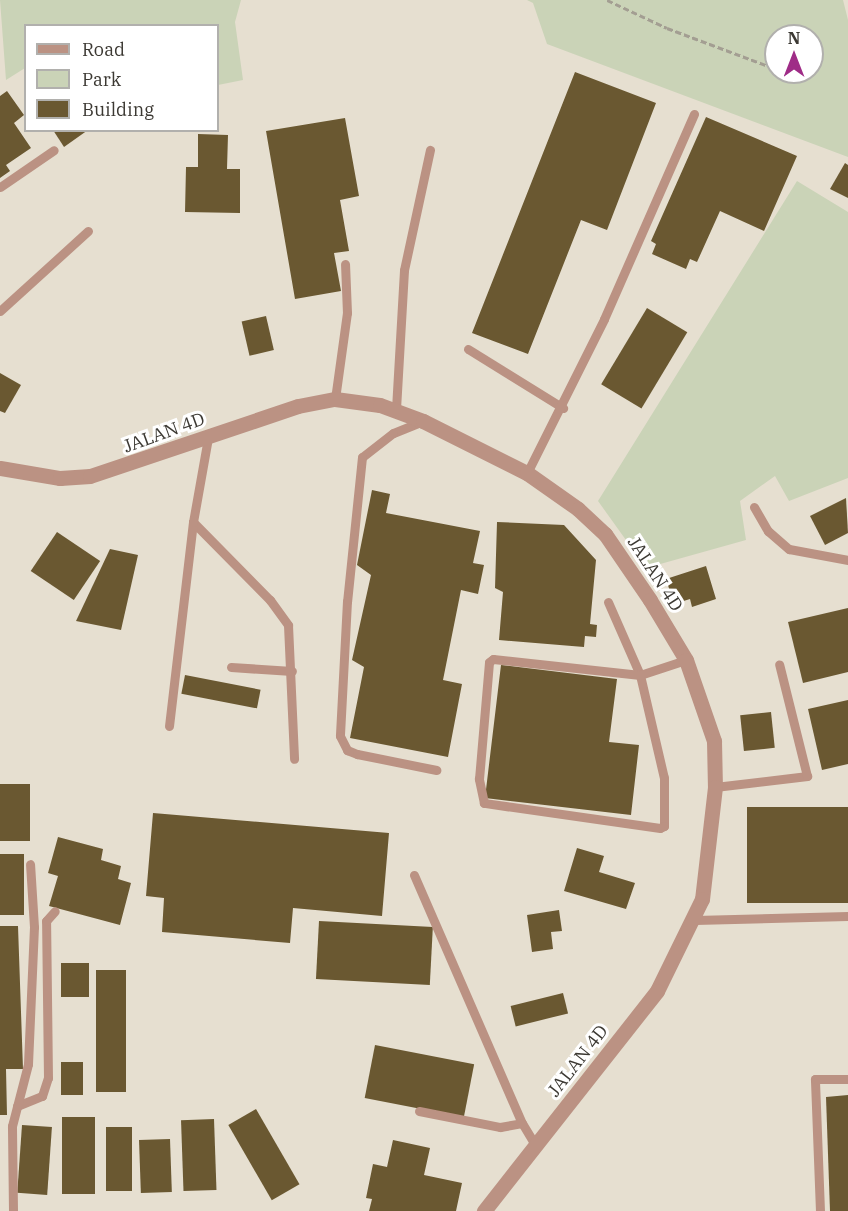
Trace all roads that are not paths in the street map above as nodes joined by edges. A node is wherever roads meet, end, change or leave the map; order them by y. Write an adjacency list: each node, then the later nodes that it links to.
1 (694, 114): 10 (lane)
2 (54, 150): 4 (lane)
3 (430, 150): 11 (lane)
4 (0, 187)
5 (88, 231): 7 (lane)
6 (345, 264): 9 (lane)
7 (0, 311)
8 (468, 349): 10 (lane)
9 (335, 399): 11 (street, JALAN 4D); 13 (street, JALAN 4D)
10 (562, 408): 15 (lane)
11 (396, 409): 12 (street, JALAN 4D)
12 (423, 421): 15 (street, JALAN 4D); 27 (lane)
13 (208, 438): 14 (street, JALAN 4D); 17 (lane)
14 (0, 468)
15 (527, 473): 20 (street, JALAN 4D)
16 (754, 507): 18 (lane)
17 (193, 522): 23 (lane); 25 (lane)
18 (848, 560)
19 (608, 603): 24 (lane)
20 (686, 660): 24 (lane); 28 (street, JALAN 4D)
21 (779, 664): 28 (lane)
22 (231, 668): 23 (lane)
23 (292, 671): 26 (lane)
24 (640, 675): 24 (lane)
25 (169, 726)
26 (294, 759)
27 (436, 770)
28 (715, 787): 33 (street, JALAN 4D)
29 (30, 864): 35 (lane)
30 (414, 874): 37 (lane)
31 (55, 911): 35 (lane)
32 (848, 916): 33 (lane)
33 (695, 920): 38 (street, JALAN 4D)
34 (848, 1079): 41 (lane)
35 (17, 1106): 39 (lane)
36 (419, 1112): 37 (lane)
37 (522, 1123): 38 (lane)
38 (536, 1146): 40 (street, JALAN 4D)
39 (13, 1211)
40 (484, 1211)
41 (820, 1211)

